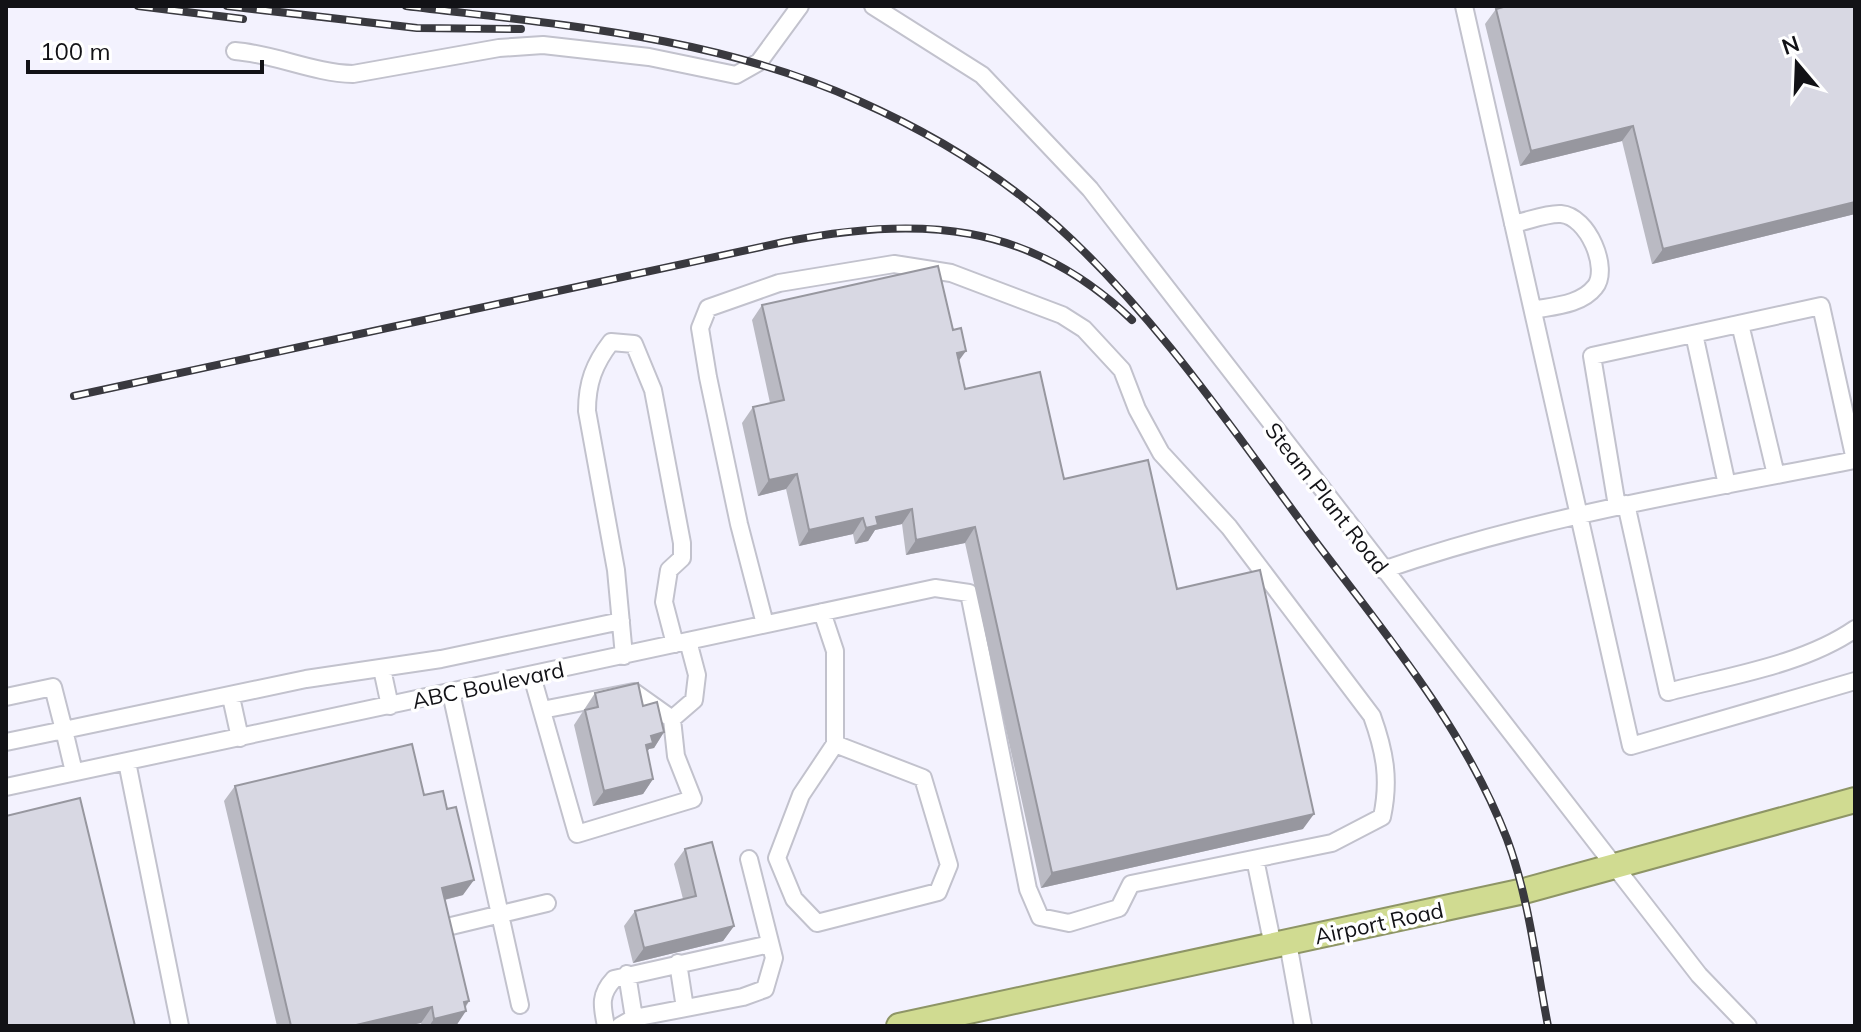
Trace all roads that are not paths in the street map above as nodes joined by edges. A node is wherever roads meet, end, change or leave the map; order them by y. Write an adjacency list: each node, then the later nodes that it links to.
1 (800, 6): 4 (street)
2 (873, 6): 14 (street, Steam Plant Road)
3 (1464, 6): 5 (street)
4 (235, 51)
5 (1513, 224): 6 (street); 6 (street)
6 (1533, 310): 13 (street)
7 (1740, 324): 8 (street); 9 (street); 10 (street)
8 (1694, 334): 11 (street); 12 (street)
9 (1855, 460): 10 (street)
10 (1776, 475): 11 (street)
11 (1727, 485): 12 (street)
12 (1621, 505): 13 (street); 18 (street)
13 (1578, 514): 14 (street); 23 (street)
14 (1383, 570): 40 (street, Steam Plant Road)
15 (822, 612): 17 (street, ABC Boulevard); 33 (street); 39 (street, ABC Boulevard)
16 (621, 621): 19 (street); 20 (street); 21 (street)
17 (765, 624): 19 (street, ABC Boulevard); 39 (street)
18 (1855, 629)
19 (681, 642): 20 (street, ABC Boulevard); 29 (street)
20 (624, 656): 22 (street, ABC Boulevard)
21 (382, 669): 26 (street); 27 (street)
22 (532, 676): 24 (street, ABC Boulevard); 28 (street)
23 (1855, 681)
24 (451, 693): 27 (street, ABC Boulevard); 42 (street)
25 (6, 697): 30 (street)
26 (231, 697): 30 (street); 31 (street)
27 (390, 706): 31 (street, ABC Boulevard)
28 (542, 710): 29 (street); 29 (street)
29 (672, 719)
30 (64, 730): 32 (street); 35 (street)
31 (240, 738): 34 (street, ABC Boulevard)
32 (6, 742)
33 (835, 744): 33 (street)
34 (127, 762): 35 (street, ABC Boulevard); 52 (street)
35 (74, 772): 36 (street, ABC Boulevard)
36 (6, 787)
37 (1855, 800): 40 (highway, Airport Road)
38 (749, 859): 44 (street)
39 (1255, 859): 45 (street)
40 (1616, 868): 45 (highway, Airport Road); 56 (street, Steam Plant Road)
41 (547, 903): 42 (street)
42 (500, 915): 43 (street); 48 (street)
43 (447, 927)
44 (770, 944): 46 (street); 49 (street)
45 (1280, 944): 51 (highway, Airport Road); 55 (street)
46 (678, 963): 47 (street); 49 (street)
47 (627, 974): 50 (street); 53 (street)
48 (520, 1005)
49 (685, 1008): 50 (street)
50 (627, 1022)
51 (936, 1022): 54 (highway, Airport Road)
52 (180, 1026)
53 (606, 1026)
54 (899, 1026)
55 (1303, 1026)
56 (1748, 1026)

